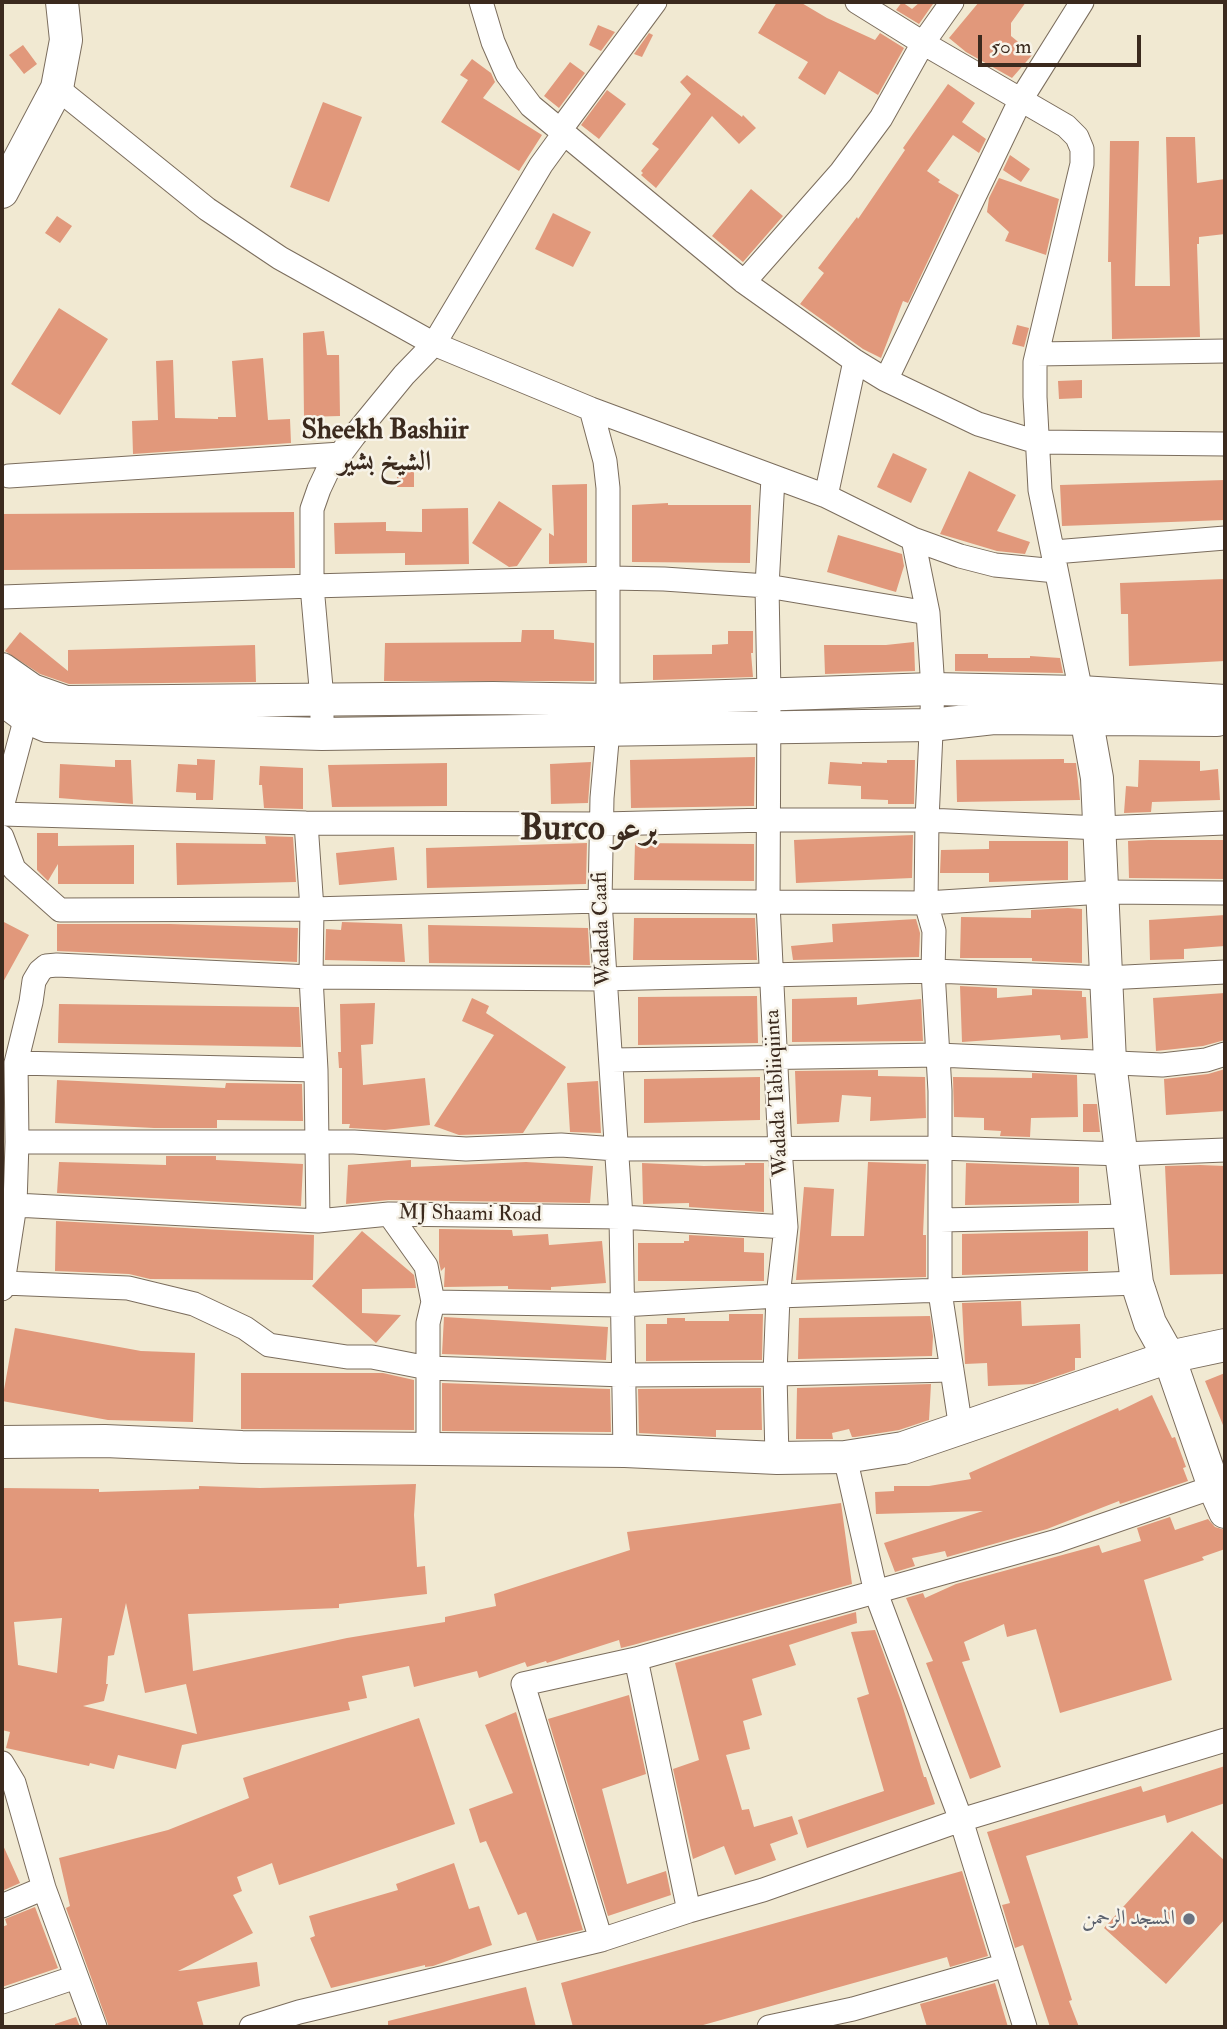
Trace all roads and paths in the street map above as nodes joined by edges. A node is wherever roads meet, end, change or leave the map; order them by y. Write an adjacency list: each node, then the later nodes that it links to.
1 (62, 2): 8 (street)
2 (481, 2): 10 (street)
3 (655, 2): 10 (street)
4 (857, 2): 7 (street)
5 (952, 2): 7 (street)
6 (1082, 2): 9 (street)
7 (923, 43): 9 (street); 12 (street)
8 (57, 88): 11 (street); 13 (street)
9 (1020, 101): 15 (street); 17 (street)
10 (563, 131): 12 (street); 13 (street)
11 (2, 192)
12 (744, 282): 16 (street)
13 (434, 344): 18 (street); 21 (street)
14 (1225, 351): 15 (street)
15 (1037, 354): 19 (street)
16 (855, 361): 17 (street); 24 (street)
17 (886, 380): 19 (street)
18 (591, 408): 23 (street); 28 (street, Wadada Caafi)
19 (1037, 442): 20 (street); 27 (street)
20 (1225, 444)
21 (341, 454): 22 (street); 29 (street)
22 (9, 476)
23 (773, 478): 24 (street); 30 (street, Wadada Tabliiqiinta)
24 (826, 496): 26 (street)
25 (1225, 538): 27 (street)
26 (913, 539): 27 (street); 32 (street)
27 (1055, 561): 38 (street)
28 (609, 578): 29 (street); 30 (street); 40 (street, Wadada Caafi)
29 (312, 586): 31 (street); 36 (street)
30 (767, 586): 32 (street); 35 (street, Wadada Tabliiqiinta)
31 (2, 597)
32 (928, 613): 34 (street)
33 (2, 668): 36 (street)
34 (933, 689): 35 (street); 38 (street); 42 (street)
35 (769, 695): 40 (street); 43 (street, Wadada Tabliiqiinta)
36 (322, 699): 40 (street); 44 (street)
37 (1225, 701): 38 (street)
38 (1084, 705): 41 (street); 42 (street); 52 (street)
39 (14, 708): 44 (street); 45 (street)
40 (608, 715): 43 (street); 44 (street); 51 (street, Wadada Caafi)
41 (1225, 721)
42 (931, 725): 43 (street); 48 (street)
43 (768, 726): 47 (street, Wadada Tabliiqiinta)
44 (323, 734)
45 (2, 807)
46 (2, 814): 49 (street)
47 (769, 820): 48 (street); 51 (street); 57 (street, Wadada Tabliiqiinta)
48 (927, 820): 52 (street); 58 (street)
49 (306, 823): 51 (street); 59 (street)
50 (1225, 823): 52 (street)
51 (603, 824): 56 (street, Wadada Caafi)
52 (1100, 828): 54 (street)
53 (2, 837): 59 (street)
54 (1102, 892): 55 (street); 58 (street); 64 (street)
55 (1225, 893)
56 (600, 901): 57 (street); 59 (street); 65 (street, Wadada Caafi)
57 (768, 903): 58 (street); 62 (street, Wadada Tabliiqiinta)
58 (926, 903): 60 (street)
59 (312, 909): 63 (street)
60 (933, 971): 62 (street); 64 (street); 67 (street)
61 (1225, 972): 64 (street)
62 (772, 976): 65 (street); 68 (street, Wadada Tabliiqiinta)
63 (311, 977): 65 (street); 71 (street); 72 (street)
64 (1106, 978): 70 (street)
65 (603, 979): 69 (street, Wadada Caafi)
66 (1225, 1054): 70 (street)
67 (938, 1055): 68 (street); 70 (street); 75 (street)
68 (775, 1058): 69 (street); 77 (street, Wadada Tabliiqiinta)
69 (612, 1060): 76 (street, Wadada Caafi)
70 (1110, 1062): 79 (street)
71 (16, 1063): 72 (street); 73 (street)
72 (316, 1069): 74 (street)
73 (18, 1142): 74 (street); 80 (street)
74 (318, 1142): 76 (street); 85 (street)
75 (939, 1148): 77 (street); 79 (street); 84 (street)
76 (616, 1149): 77 (street); 83 (street, Wadada Caafi)
77 (780, 1149): 86 (street, Wadada Tabliiqiinta)
78 (1225, 1150): 79 (street)
79 (1122, 1154): 82 (street)
80 (15, 1205): 85 (street, MJ Shaami Road); 88 (street)
81 (389, 1214): 83 (street, MJ Shaami Road); 85 (street, MJ Shaami Road); 91 (street)
82 (1129, 1216): 84 (street); 87 (street)
83 (621, 1217): 86 (street, MJ Shaami Road); 92 (street, Wadada Caafi)
84 (940, 1220): 89 (street)
85 (318, 1221)
86 (786, 1227): 90 (street, Wadada Tabliiqiinta)
87 (1137, 1283): 89 (street); 94 (street)
88 (3, 1286): 95 (street)
89 (940, 1292): 90 (street); 96 (street)
90 (778, 1296): 92 (street); 98 (street, Wadada Tabliiqiinta)
91 (433, 1302): 92 (street); 95 (street)
92 (622, 1305): 97 (street, Wadada Caafi)
93 (1225, 1345): 94 (street)
94 (1169, 1357): 99 (street); 105 (street)
95 (428, 1368): 97 (street); 101 (street)
96 (952, 1370): 98 (street); 99 (street)
97 (624, 1374): 98 (street); 102 (street, Wadada Caafi)
98 (775, 1374): 103 (street, Wadada Tabliiqiinta)
99 (961, 1429): 104 (street)
100 (2, 1442): 101 (street)
101 (428, 1450): 102 (street)
102 (625, 1451): 103 (street)
103 (777, 1458): 104 (street)
104 (845, 1458): 106 (street)
105 (1221, 1494): 106 (street)
106 (876, 1593): 107 (street); 111 (street)
107 (636, 1659): 114 (street); 115 (street)
108 (1225, 1740): 111 (street)
109 (2, 1763): 110 (street)
110 (12, 1809): 112 (street)
111 (961, 1819): 114 (street); 116 (street)
112 (44, 1888): 113 (street); 117 (street)
113 (2, 1906)
114 (689, 1911): 115 (street)
115 (601, 1940): 121 (street)
116 (1006, 1965): 119 (street); 123 (street)
117 (76, 1977): 118 (street); 120 (street)
118 (2, 2002)
119 (857, 2018): 122 (street)
120 (95, 2027)
121 (251, 2027)
122 (769, 2027)
123 (1025, 2027)

